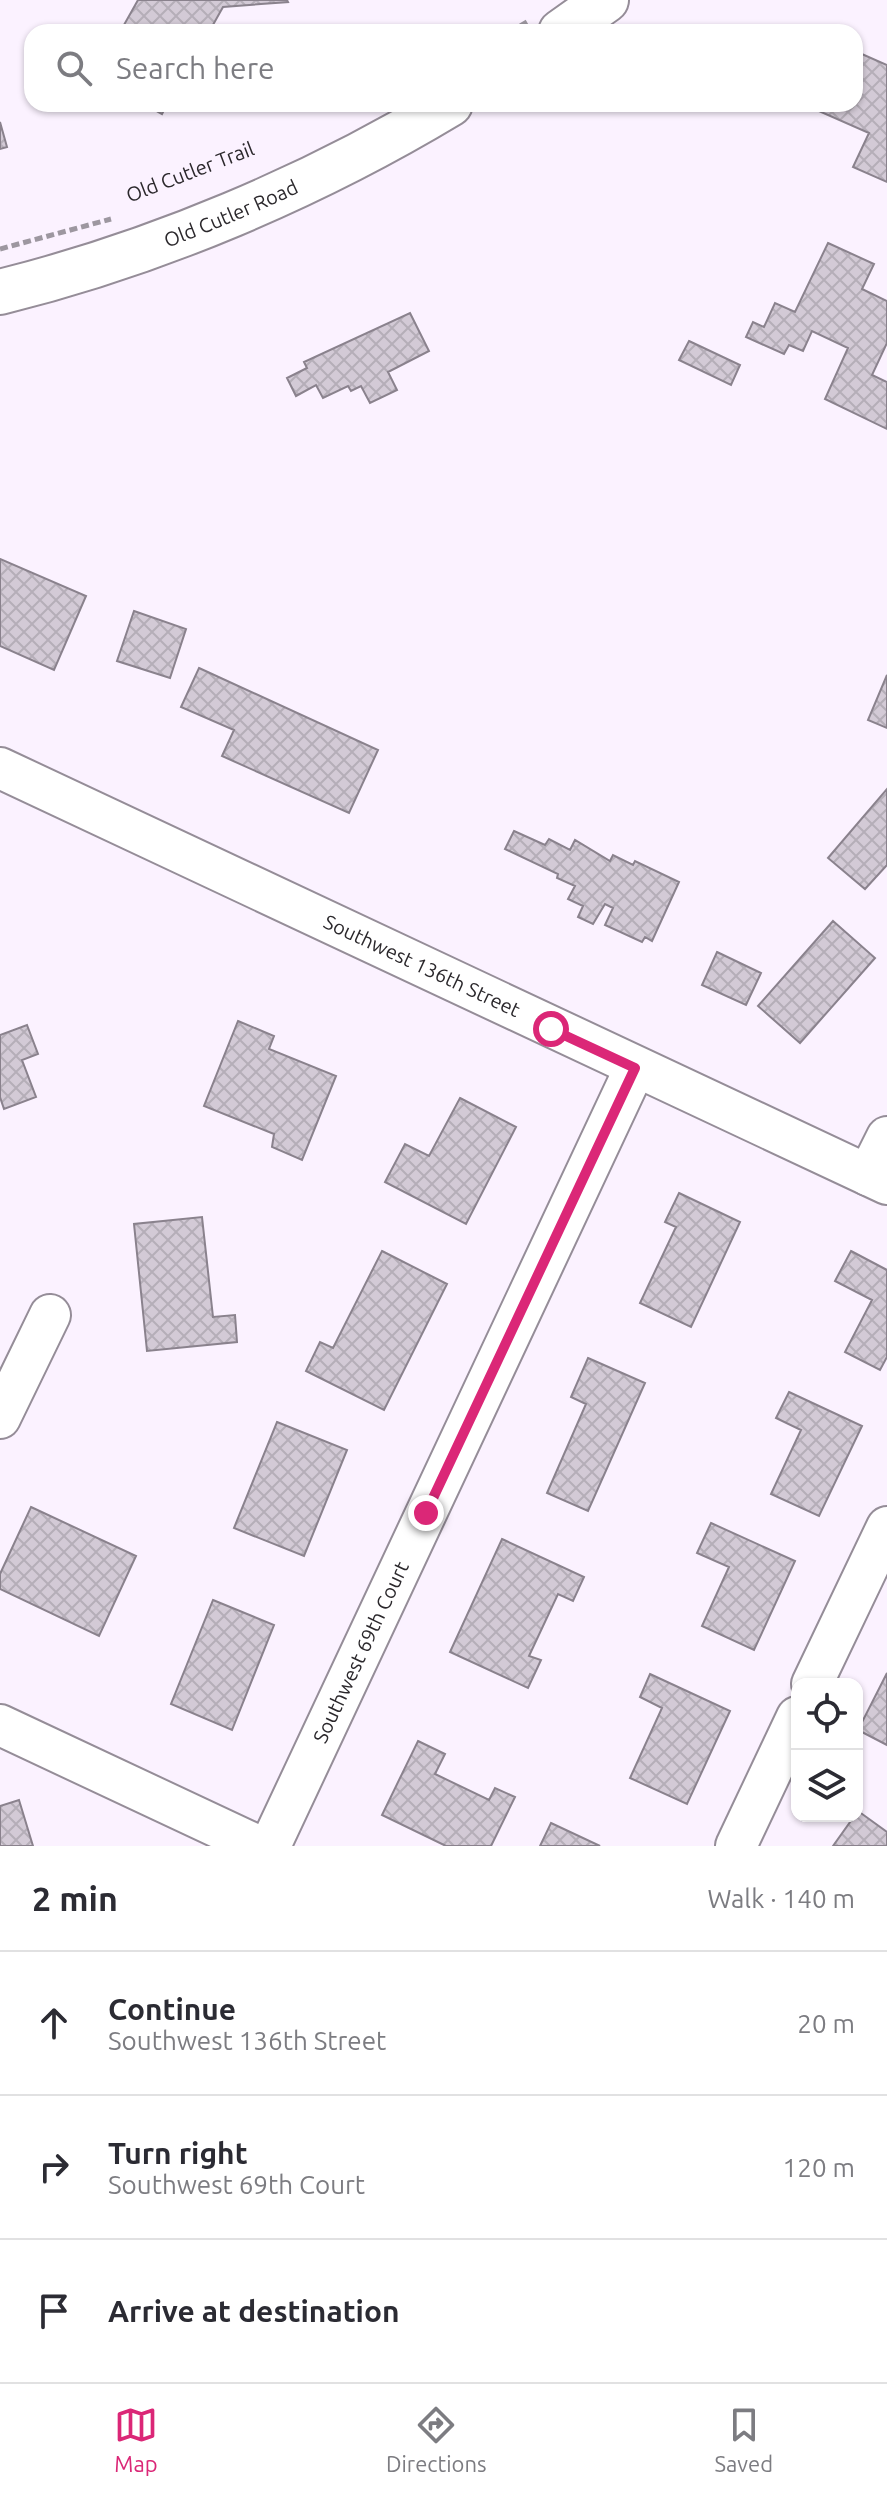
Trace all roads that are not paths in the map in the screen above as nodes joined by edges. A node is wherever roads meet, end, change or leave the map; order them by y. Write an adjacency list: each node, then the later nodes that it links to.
1 (606, 0): 2 (main road)
2 (572, 24)
3 (435, 112): 4 (main road, Old Cutler Road)
4 (0, 292)
5 (0, 768): 6 (street, Southwest 136th Street)
6 (635, 1068): 8 (street, Southwest 136th Street); 16 (street, Southwest 69th Court)
7 (887, 1137): 8 (street)
8 (878, 1179)
9 (50, 1315): 10 (street)
10 (0, 1418)
11 (887, 1527): 12 (street)
12 (815, 1678)
13 (0, 1725): 15 (street)
14 (791, 1730): 17 (street)
15 (258, 1846)
16 (270, 1846)
17 (736, 1846)

